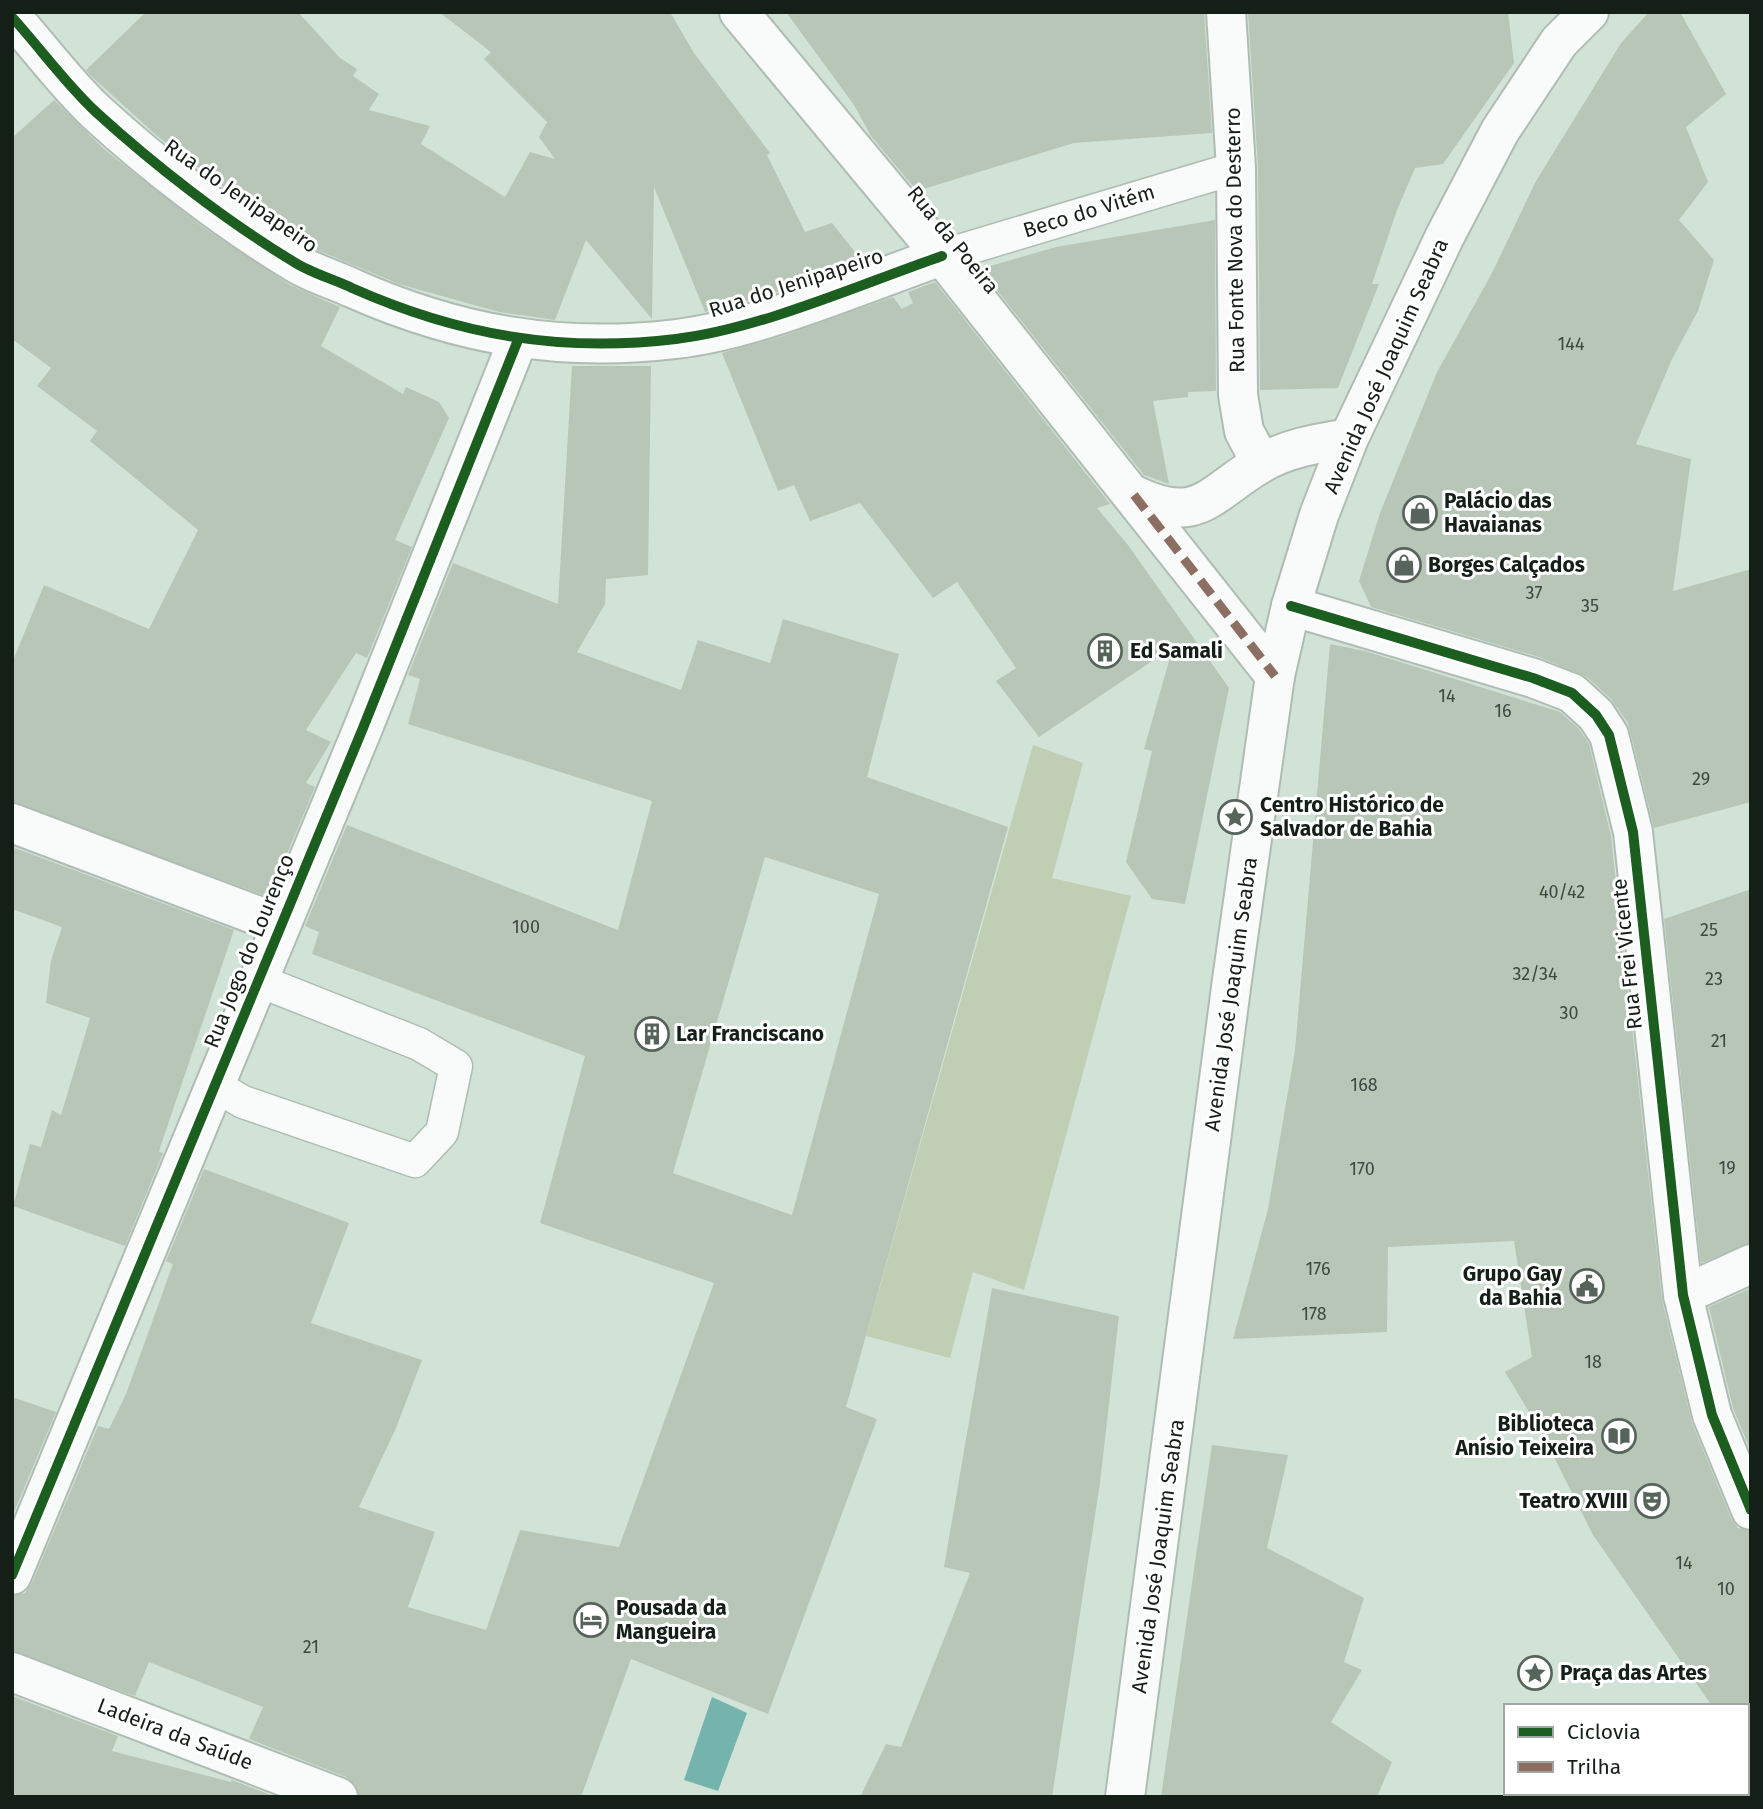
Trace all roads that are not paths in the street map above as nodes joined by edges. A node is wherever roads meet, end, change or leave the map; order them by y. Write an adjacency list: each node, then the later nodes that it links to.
1 (739, 12): 6 (street, Rua da Poeira)
2 (1226, 12): 5 (street, Rua Fonte Nova do Desterro)
3 (1589, 12): 8 (street, Avenida José Joaquim Seabra)
4 (12, 17): 7 (street, Rua do Jenipapeiro)
5 (1237, 168): 6 (lane, Beco do Vitém); 9 (street, Rua Fonte Nova do Desterro)
6 (942, 256): 7 (street, Rua do Jenipapeiro); 10 (street, Rua da Poeira)
7 (518, 340): 14 (street, Rua Jogo do Lourenço)
8 (1349, 438): 9 (street); 11 (street, Avenida José Joaquim Seabra)
9 (1261, 463): 10 (street)
10 (1134, 495): 12 (street, Rua da Poeira)
11 (1291, 606): 12 (street, Avenida José Joaquim Seabra); 18 (street, Rua Frei Vicente)
12 (1275, 676): 23 (street, Avenida José Joaquim Seabra)
13 (12, 823): 14 (street)
14 (280, 924): 15 (street, Rua Jogo do Lourenço)
15 (257, 980): 16 (street, Rua Jogo do Lourenço); 16 (lane)
16 (214, 1085): 20 (street, Rua Jogo do Lourenço)
17 (1751, 1264): 18 (street)
18 (1683, 1295): 19 (street, Rua Frei Vicente)
19 (1751, 1510)
20 (12, 1575)
21 (12, 1672): 22 (street, Ladeira da Saúde)
22 (338, 1797)
23 (1125, 1797)

